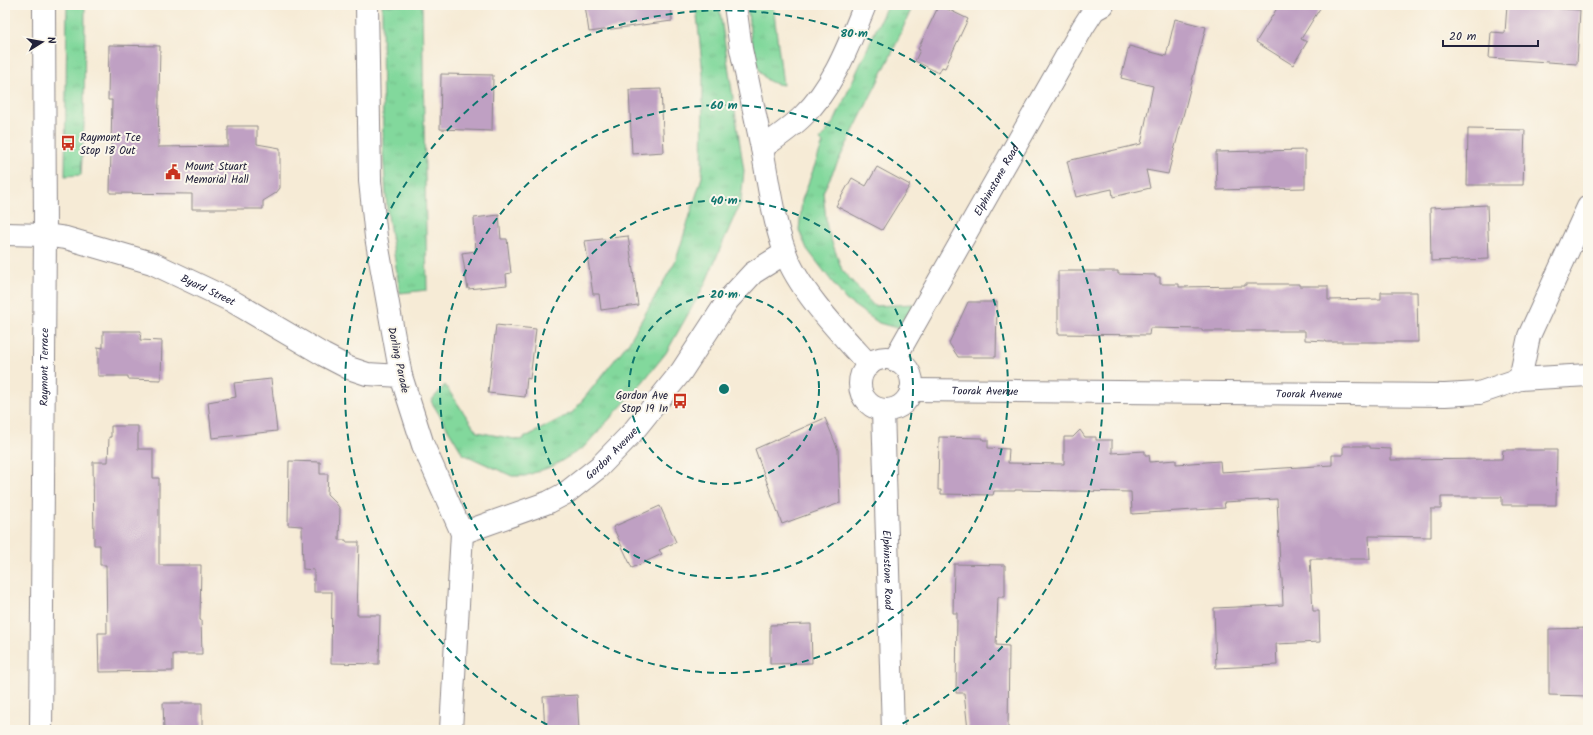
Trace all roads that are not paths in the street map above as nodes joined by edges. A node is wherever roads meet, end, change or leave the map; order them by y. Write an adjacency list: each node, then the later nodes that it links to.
1 (44, 5): 9 (street, Raymont Terrace)
2 (367, 5): 14 (street, Darling Parade)
3 (735, 5): 6 (street)
4 (866, 5): 6 (street)
5 (1103, 5): 11 (street, Elphinstone Road)
6 (762, 148): 10 (street)
7 (1588, 207): 15 (street)
8 (5, 234): 9 (street, Byard Street)
9 (45, 235): 14 (street, Byard Street); 19 (street, Raymont Terrace)
10 (785, 253): 12 (street); 18 (street, Gordon Avenue)
11 (894, 360): 12 (street); 16 (street)
12 (869, 365): 17 (street)
13 (1588, 375): 15 (street, Toorak Avenue)
14 (401, 376): 18 (street, Darling Parade)
15 (1520, 379): 16 (street, Toorak Avenue)
16 (911, 390): 17 (street)
17 (882, 410): 21 (street, Elphinstone Road)
18 (462, 533): 20 (street, Darling Parade)
19 (41, 730)
20 (451, 730)
21 (893, 730)

